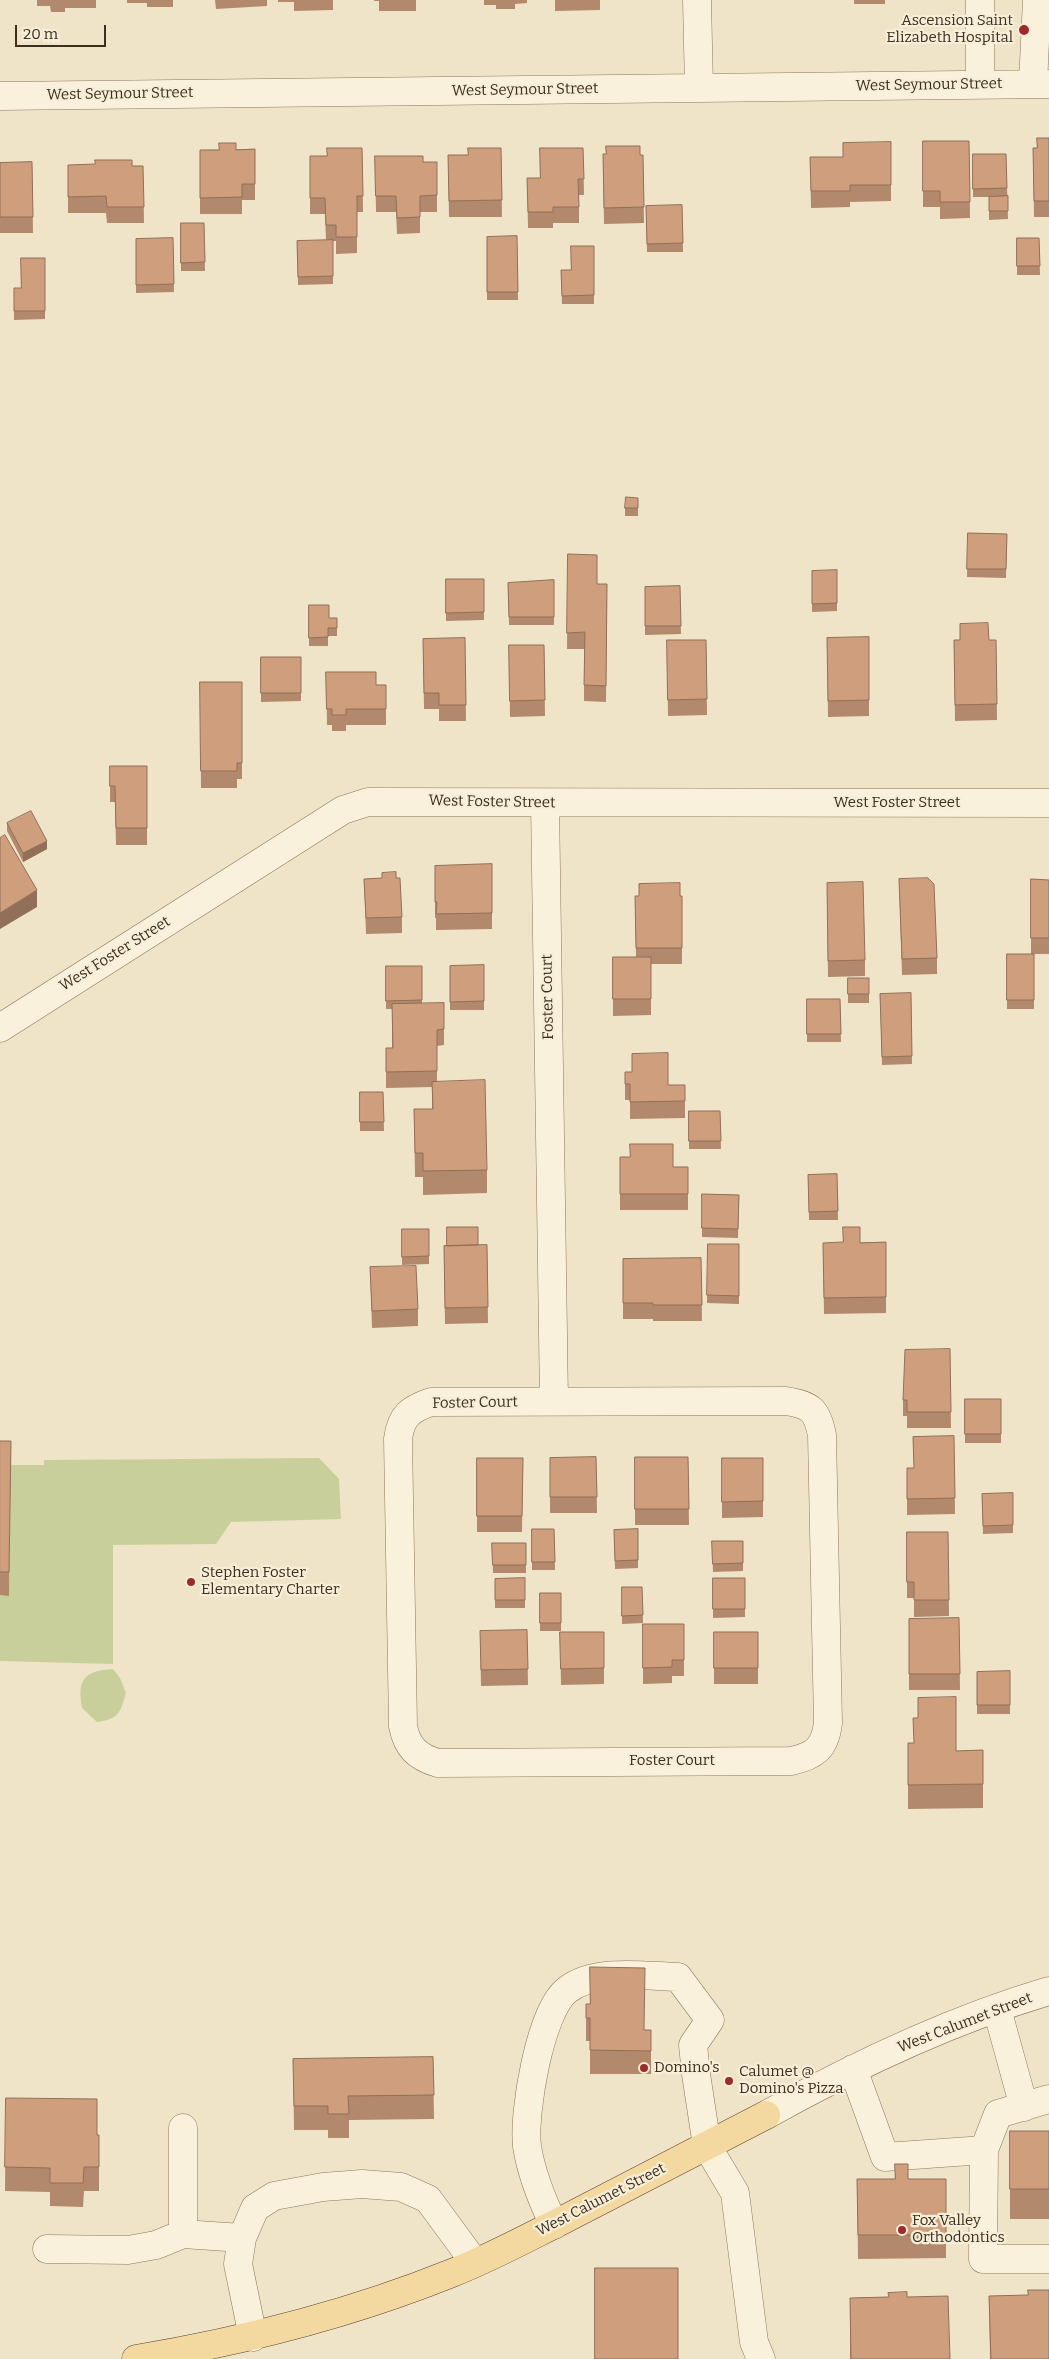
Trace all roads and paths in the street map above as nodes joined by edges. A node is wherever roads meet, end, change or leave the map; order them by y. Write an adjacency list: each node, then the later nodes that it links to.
1 (697, 0): 6 (street)
2 (980, 0): 4 (street)
3 (1037, 0): 5 (street)
4 (980, 84): 5 (street, West Seymour Street); 6 (street, West Seymour Street)
5 (1041, 84)
6 (699, 88): 7 (street, West Seymour Street)
7 (0, 96)
8 (545, 803): 9 (street, West Foster Street); 10 (street, West Foster Street); 11 (street, Foster Court)
9 (1049, 803)
10 (0, 1028)
11 (554, 1401): 11 (street, Foster Court)
12 (1049, 1991): 13 (street, West Calumet Street)
13 (997, 2009): 14 (street, West Calumet Street); 15 (street)
14 (853, 2070): 16 (street, West Calumet Street); 19 (street)
15 (1036, 2103): 19 (street)
16 (766, 2115): 18 (main road, West Calumet Street)
17 (182, 2128): 21 (street)
18 (707, 2146): 20 (main road, West Calumet Street); 20 (street); 28 (street)
19 (984, 2150): 24 (street)
20 (554, 2225): 25 (main road, West Calumet Street)
21 (182, 2234): 22 (street); 23 (street)
22 (242, 2238): 25 (street); 26 (street)
23 (47, 2249)
24 (1049, 2259)
25 (475, 2263): 26 (main road, West Calumet Street)
26 (253, 2337): 27 (main road, West Calumet Street)
27 (136, 2359)
28 (761, 2359)

